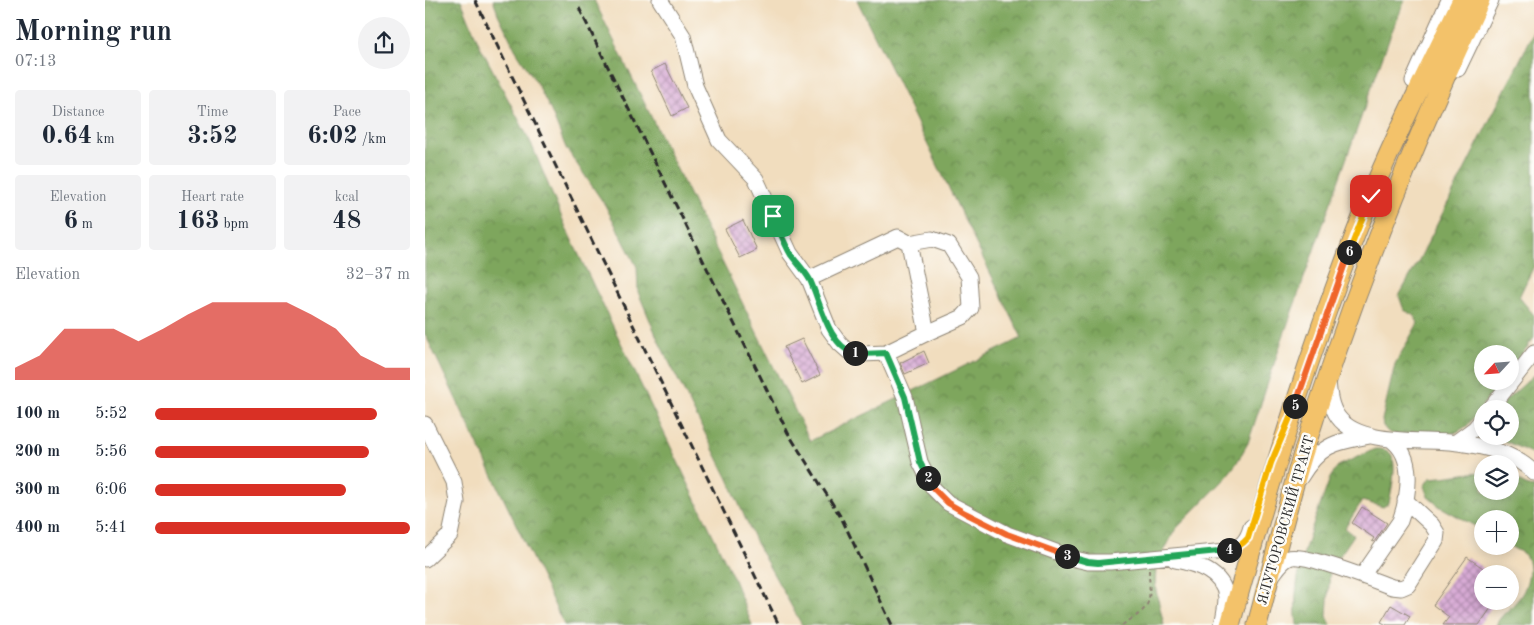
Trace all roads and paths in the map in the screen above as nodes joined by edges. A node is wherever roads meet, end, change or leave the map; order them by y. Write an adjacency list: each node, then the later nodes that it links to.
1 (660, 0): 9 (street)
2 (1449, 0): 6 (street)
3 (1462, 0): 6 (main road, ЯЛУТОРОВСКИЙ ТРАКТ)
4 (1480, 0): 7 (main road, ЯЛУТОРОВСКИЙ ТРАКТ)
5 (1491, 0): 7 (street)
6 (1385, 163): 15 (main road, ЯЛУТОРОВСКИЙ ТРАКТ)
7 (1404, 172): 13 (main road, ЯЛУТОРОВСКИЙ ТРАКТ)
8 (909, 243): 9 (street); 10 (street); 10 (street)
9 (809, 279): 11 (street)
10 (927, 333): 11 (street)
11 (886, 353): 25 (street)
12 (1534, 353): 14 (street)
13 (1328, 378): 18 (street); 23 (main road, ЯЛУТОРОВСКИЙ ТРАКТ)
14 (1497, 400)
15 (1293, 410): 25 (street); 28 (main road, ЯЛУТОРОВСКИЙ ТРАКТ)
16 (425, 424): 26 (street)
17 (1474, 429): 20 (street)
18 (1369, 436): 19 (street); 23 (street)
19 (1390, 439): 20 (street); 24 (street)
20 (1456, 442): 21 (street)
21 (1527, 459): 22 (street)
22 (1534, 473)
23 (1293, 491): 29 (main road, ЯЛУТОРОВСКИЙ ТРАКТ)
24 (1405, 500): 27 (street); 27 (street)
25 (1155, 557): 30 (path); 31 (street)
26 (425, 559)
27 (1362, 576): 29 (street)
28 (1242, 582): 31 (main road); 32 (main road, ЯЛУТОРОВСКИЙ ТРАКТ)
29 (1267, 586): 33 (main road, ЯЛУТОРОВСКИЙ ТРАКТ); 34 (main road)
30 (1123, 625)
31 (1224, 625)
32 (1230, 625)
33 (1257, 625)
34 (1266, 625)

